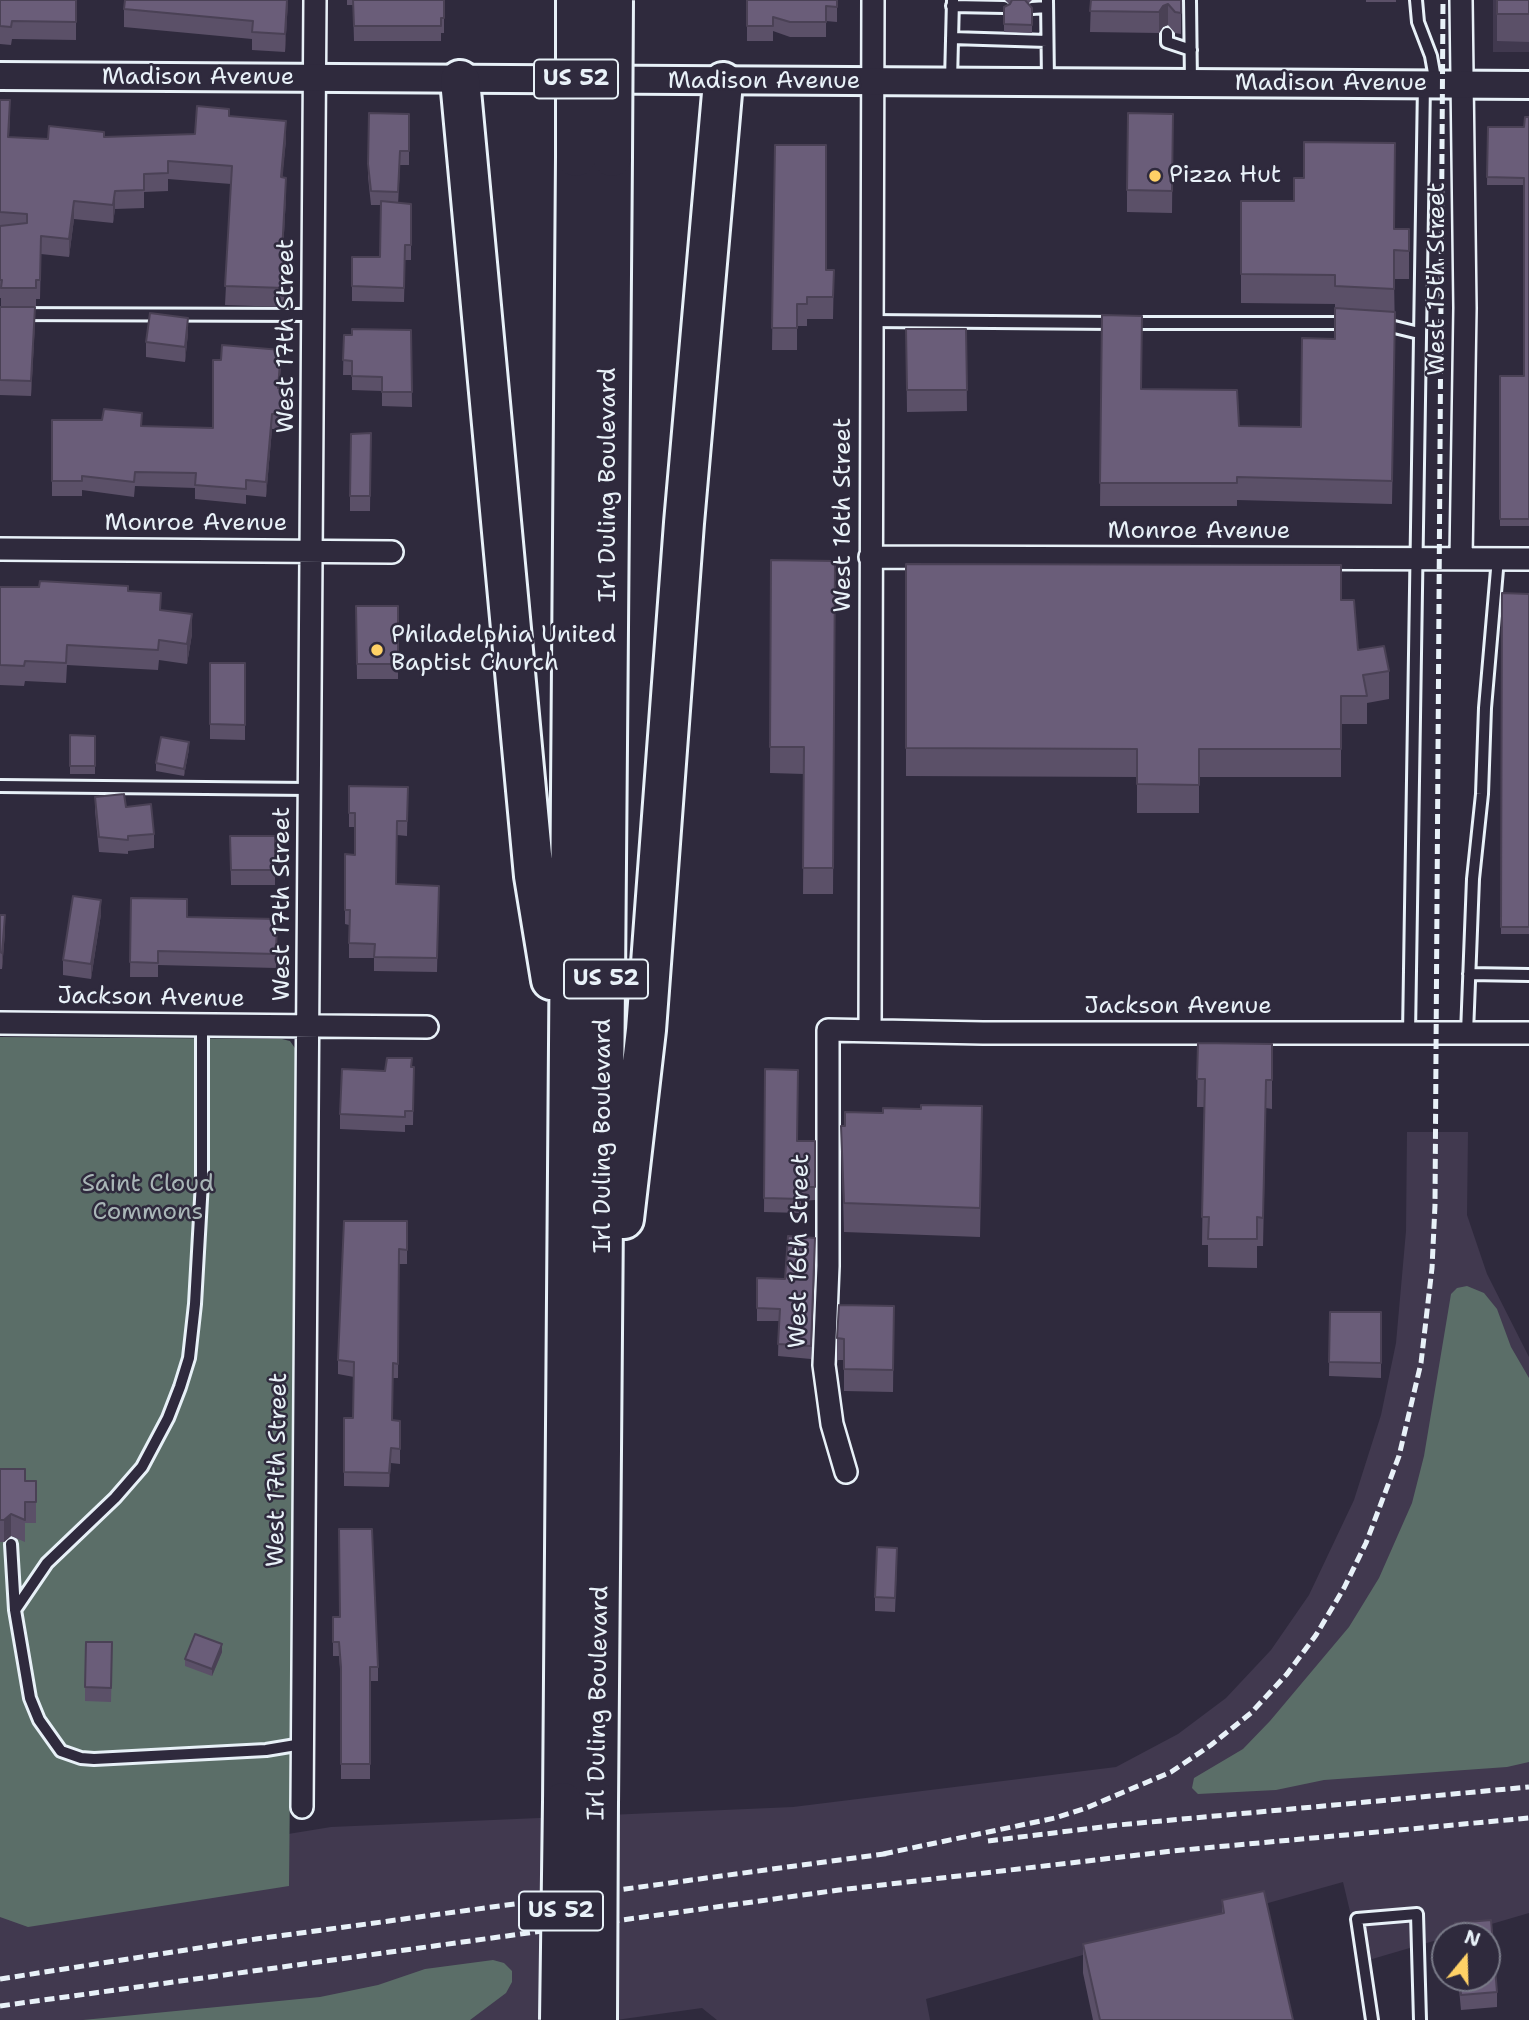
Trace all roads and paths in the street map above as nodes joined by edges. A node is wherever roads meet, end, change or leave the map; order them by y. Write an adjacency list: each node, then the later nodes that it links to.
1 (315, 0): 17 (street, West 17th Street)
2 (576, 0): 26 (highway, Irl Duling Boulevard / US 52, bridge)
3 (613, 0): 26 (highway, Irl Duling Boulevard / US 52, bridge)
4 (873, 0): 20 (street, West 16th Street)
5 (1190, 0): 15 (lane)
6 (1416, 0): 24 (lane)
7 (1461, 0): 24 (street, West 15th Street)
8 (952, 3): 10 (lane); 13 (lane)
9 (1047, 4): 11 (lane); 14 (lane)
10 (1004, 7)
11 (1032, 8)
12 (1167, 33): 15 (lane)
13 (952, 38): 14 (lane); 21 (lane)
14 (1047, 41): 22 (lane)
15 (1191, 50): 23 (lane)
16 (0, 76): 17 (street, Madison Avenue)
17 (314, 78): 18 (street, Madison Avenue); 28 (street, West 17th Street)
18 (460, 80): 19 (street, Madison Avenue); 52 (highway)
19 (723, 82): 20 (street, Madison Avenue); 53 (highway)
20 (873, 82): 21 (street, Madison Avenue); 29 (street, West 16th Street)
21 (951, 82): 22 (street, Madison Avenue)
22 (1048, 82): 23 (street, Madison Avenue)
23 (1191, 83): 24 (street, Madison Avenue)
24 (1441, 84): 25 (street, Madison Avenue); 30 (lane); 36 (street, West 15th Street)
25 (1529, 85)
26 (594, 157): 52 (highway, Irl Duling Boulevard / US 52); 53 (highway, Irl Duling Boulevard / US 52)
27 (0, 314): 28 (lane)
28 (314, 316): 32 (street, West 17th Street)
29 (871, 321): 30 (lane); 34 (street, West 16th Street)
30 (1419, 333): 35 (lane)
31 (0, 550): 32 (street, Monroe Avenue)
32 (311, 551): 33 (street, Monroe Avenue); 40 (street, West 17th Street)
33 (392, 552)
34 (870, 557): 35 (street, Monroe Avenue); 48 (street, West 16th Street)
35 (1415, 558): 36 (street, Monroe Avenue); 49 (lane)
36 (1461, 558): 37 (street, Monroe Avenue)
37 (1498, 558): 38 (street, Monroe Avenue); 41 (lane)
38 (1529, 559)
39 (0, 786): 40 (lane)
40 (309, 789): 45 (street, West 17th Street)
41 (1469, 974): 42 (lane); 50 (lane)
42 (1529, 975)
43 (0, 1023): 44 (street, Jackson Avenue)
44 (202, 1025): 45 (street, Jackson Avenue); 56 (lane)
45 (310, 1026): 46 (street, Jackson Avenue); 57 (street, West 17th Street)
46 (427, 1027)
47 (828, 1030): 48 (street, Jackson Avenue); 54 (street, West 16th Street)
48 (870, 1031): 49 (street, Jackson Avenue)
49 (1409, 1033): 50 (street, Jackson Avenue)
50 (1467, 1033): 51 (street, Jackson Avenue)
51 (1529, 1033)
52 (568, 1081): 58 (highway, Irl Duling Boulevard / US 52)
53 (603, 1373): 58 (highway, Irl Duling Boulevard / US 52)
54 (846, 1472)
55 (11, 1544): 56 (lane)
56 (15, 1610): 57 (lane)
57 (302, 1744): 59 (street, West 17th Street)
58 (580, 1802): 60 (highway, Irl Duling Boulevard / US 52, bridge); 61 (highway, Irl Duling Boulevard / US 52, bridge)
59 (302, 1807)
60 (560, 2020)
61 (597, 2020)
62 (1372, 2020): 63 (lane)
63 (1420, 2020)

